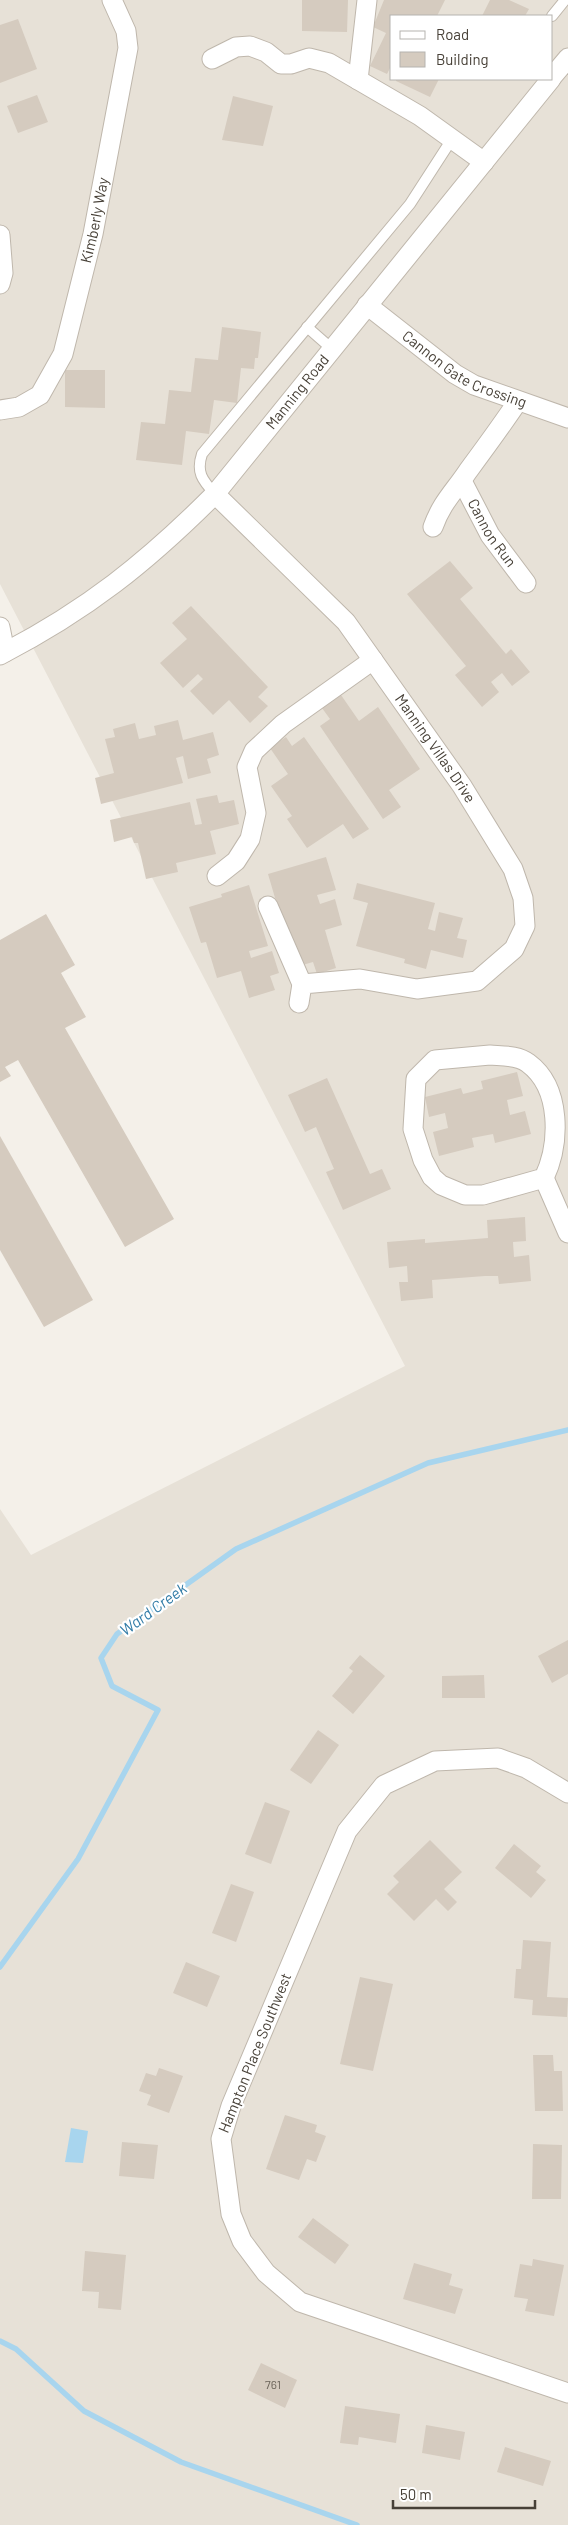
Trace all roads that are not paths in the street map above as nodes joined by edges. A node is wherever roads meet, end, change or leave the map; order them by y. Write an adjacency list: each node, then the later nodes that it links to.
1 (112, 0): 18 (street, Kimberly Way)
2 (367, 0): 8 (street)
3 (565, 0): 4 (lane)
4 (553, 15)
5 (568, 58): 7 (street, Manning Road)
6 (212, 59): 8 (street)
7 (553, 72)
8 (358, 80): 10 (street)
9 (545, 80): 11 (street, Manning Road)
10 (452, 139): 11 (street); 15 (lane)
11 (484, 162): 14 (street, Manning Road)
12 (0, 235): 13 (street)
13 (0, 284)
14 (367, 305): 16 (street, Manning Road); 17 (street, Cannon Gate Crossing)
15 (307, 327): 16 (lane); 21 (lane)
16 (332, 349): 21 (street, Manning Road)
17 (518, 401): 19 (street, Cannon Gate Crossing); 20 (street, Cannon Run)
18 (0, 410)
19 (568, 418)
20 (462, 481): 22 (street, Cannon Run); 23 (street, Cannon Run)
21 (214, 494): 25 (street, Manning Road); 26 (street, Manning Villas Drive)
22 (433, 527)
23 (526, 583)
24 (0, 627): 25 (street)
25 (2, 654)
26 (373, 660): 27 (street); 29 (street, Manning Villas Drive)
27 (217, 876)
28 (268, 906): 29 (street)
29 (302, 984): 30 (street)
30 (299, 1003)
31 (544, 1178): 31 (street); 32 (street)
32 (568, 1233)
33 (568, 1792): 34 (street, Hampton Place Southwest)
34 (566, 2387)

